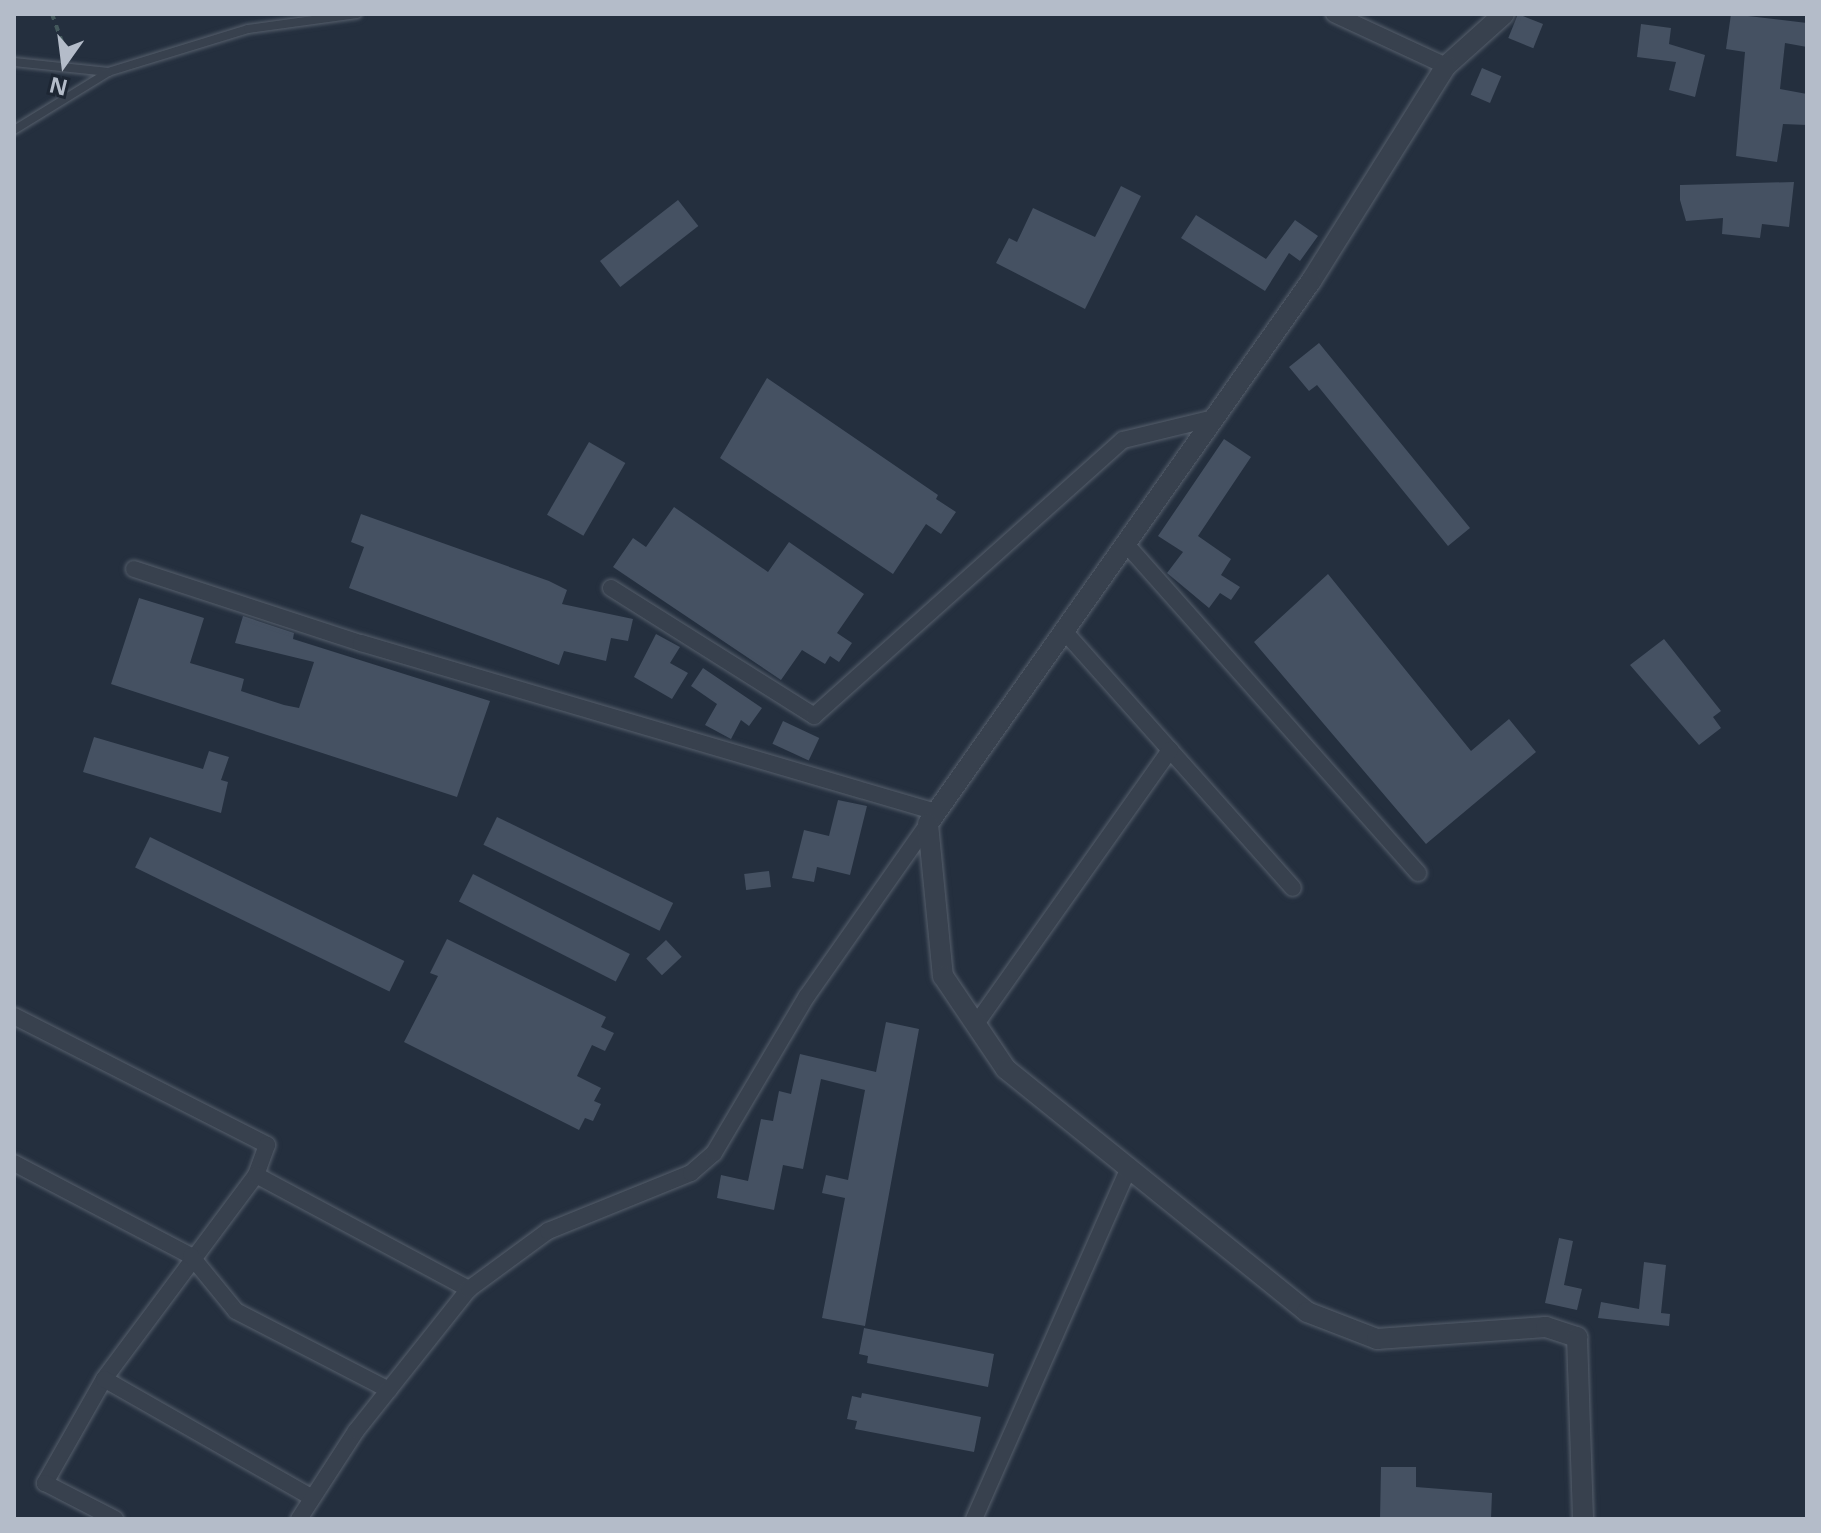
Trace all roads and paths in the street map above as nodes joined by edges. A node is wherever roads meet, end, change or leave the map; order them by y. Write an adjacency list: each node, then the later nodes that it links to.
1 (52, 14): 6 (path)
2 (357, 14): 8 (lane)
3 (1334, 14): 7 (street)
4 (1504, 14): 7 (street)
5 (14, 62): 6 (lane)
6 (71, 66): 8 (lane)
7 (1446, 66): 10 (street)
8 (108, 72): 9 (lane)
9 (14, 130)
10 (1214, 418): 11 (street); 13 (street)
11 (1126, 544): 14 (street); 17 (street)
12 (134, 569): 16 (street)
13 (611, 588)
14 (1064, 631): 15 (street); 16 (street)
15 (1170, 750): 18 (street); 20 (street)
16 (932, 818): 20 (street); 25 (street)
17 (1418, 873)
18 (1293, 888)
19 (14, 1016): 23 (street)
20 (976, 1024): 22 (street)
21 (14, 1163): 24 (street)
22 (1129, 1168): 31 (street); 32 (street)
23 (256, 1175): 24 (street); 25 (street)
24 (191, 1256): 26 (street); 27 (street)
25 (469, 1289): 27 (street)
26 (104, 1379): 28 (street); 29 (street)
27 (389, 1390): 28 (street)
28 (311, 1497): 30 (street)
29 (115, 1519)
30 (299, 1519)
31 (974, 1519)
32 (1583, 1519)

